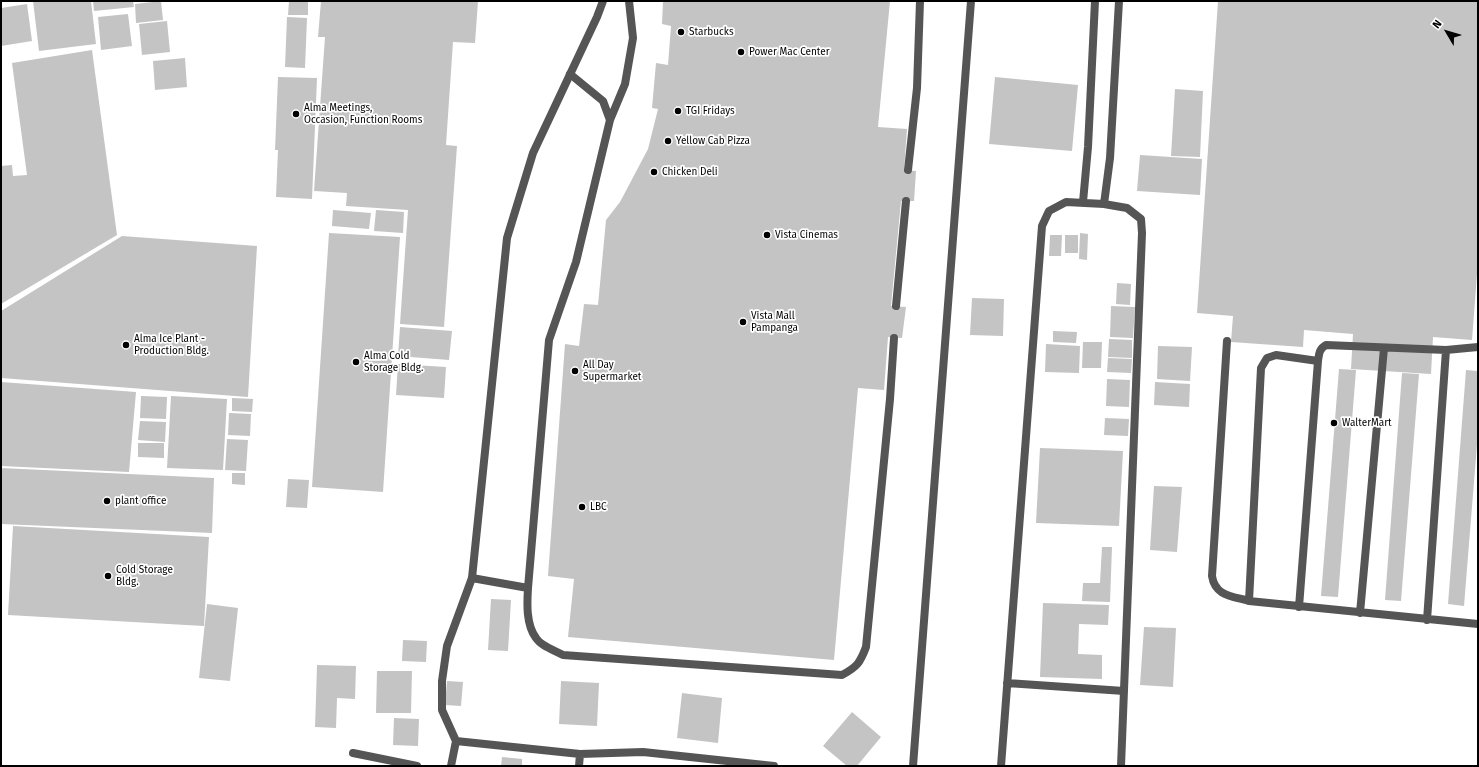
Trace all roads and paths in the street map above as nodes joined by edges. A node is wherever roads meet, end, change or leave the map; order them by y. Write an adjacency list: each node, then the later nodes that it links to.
1 (603, 1): 7 (street)
2 (629, 1): 8 (street)
3 (920, 1): 9 (street)
4 (971, 1): 38 (street)
5 (1094, 1): 11 (street)
6 (1119, 1): 12 (street)
7 (570, 74): 8 (street); 20 (street)
8 (610, 120): 21 (street)
9 (908, 170)
10 (906, 201): 13 (street)
11 (1083, 202): 12 (street); 27 (street)
12 (1104, 204): 28 (street)
13 (896, 306)
14 (894, 338): 21 (street)
15 (1227, 341): 22 (street)
16 (1384, 348): 18 (street); 19 (street); 24 (street)
17 (1478, 348): 18 (street)
18 (1446, 350): 25 (street)
19 (1318, 362): 22 (street); 23 (street)
20 (472, 578): 21 (street); 29 (street)
21 (528, 588)
22 (1249, 602): 23 (street)
23 (1298, 607): 24 (street)
24 (1360, 613): 25 (street)
25 (1427, 620): 26 (street)
26 (1478, 624)
27 (1007, 683): 28 (street); 39 (street)
28 (1124, 691): 40 (street)
29 (456, 741): 31 (street); 34 (street)
30 (353, 753): 33 (street)
31 (580, 754): 32 (street); 35 (street)
32 (680, 757): 36 (street); 37 (street)
33 (417, 766)
34 (451, 766)
35 (579, 766)
36 (688, 766)
37 (774, 766)
38 (913, 766)
39 (1001, 766)
40 (1121, 766)

